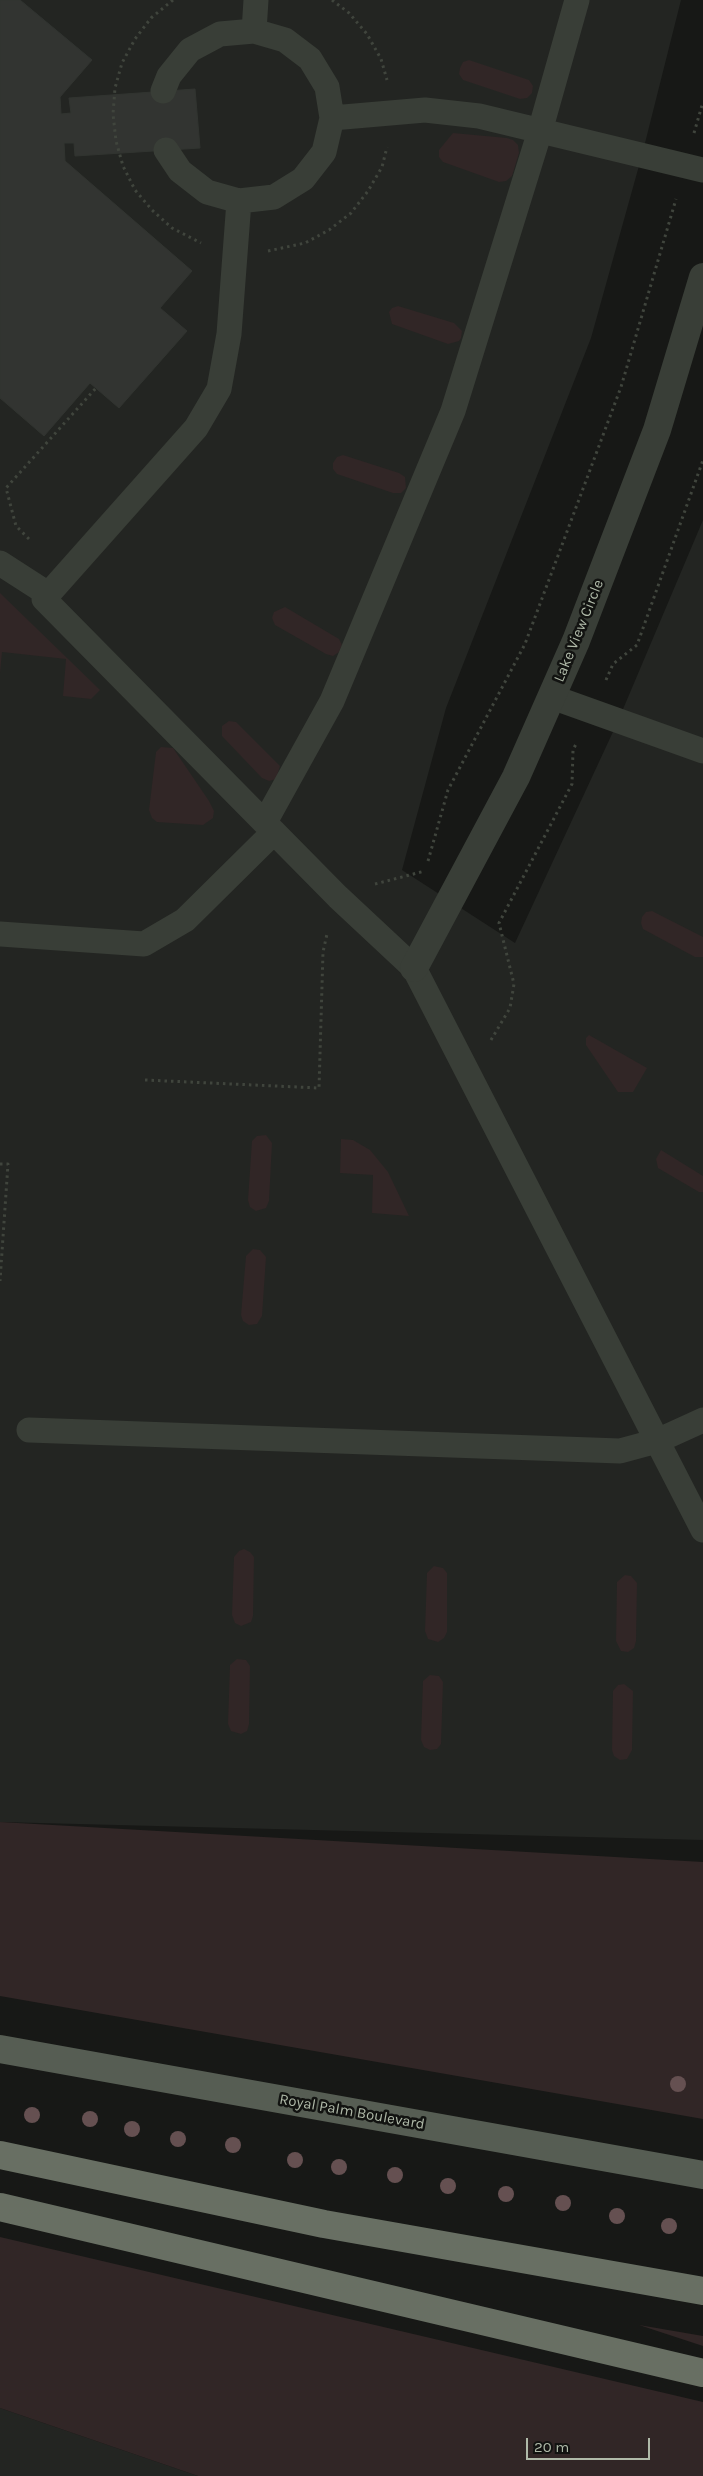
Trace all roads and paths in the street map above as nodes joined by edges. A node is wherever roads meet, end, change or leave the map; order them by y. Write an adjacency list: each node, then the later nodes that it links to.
1 (256, 0): 3 (lane)
2 (577, 0): 7 (lane)
3 (254, 31): 4 (lane); 6 (lane)
4 (163, 91)
5 (703, 102): 9 (path)
6 (332, 118): 7 (lane); 10 (lane)
7 (540, 131): 9 (lane); 21 (lane)
8 (166, 150): 10 (lane)
9 (694, 168): 22 (path)
10 (239, 201): 15 (lane)
11 (703, 277): 18 (street, Lake View Circle)
12 (96, 388): 15 (path)
13 (703, 460): 17 (path)
14 (0, 563): 16 (lane)
15 (65, 575): 16 (lane)
16 (48, 594): 21 (lane)
17 (606, 680)
18 (552, 697): 20 (lane); 24 (street, Lake View Circle)
19 (577, 742): 25 (path)
20 (703, 751)
21 (269, 827): 22 (lane); 23 (lane)
22 (345, 903): 24 (lane); 26 (path)
23 (0, 934)
24 (414, 968): 31 (lane)
25 (490, 1041)
26 (145, 1080)
27 (0, 1164): 28 (path)
28 (0, 1281)
29 (703, 1420): 31 (lane)
30 (30, 1430): 31 (lane)
31 (657, 1441): 32 (lane)
32 (703, 1530)
33 (0, 2049): 35 (main road, Royal Palm Boulevard)
34 (0, 2155): 37 (highway)
35 (703, 2175)
36 (0, 2207): 38 (highway)
37 (703, 2291)
38 (703, 2373)

